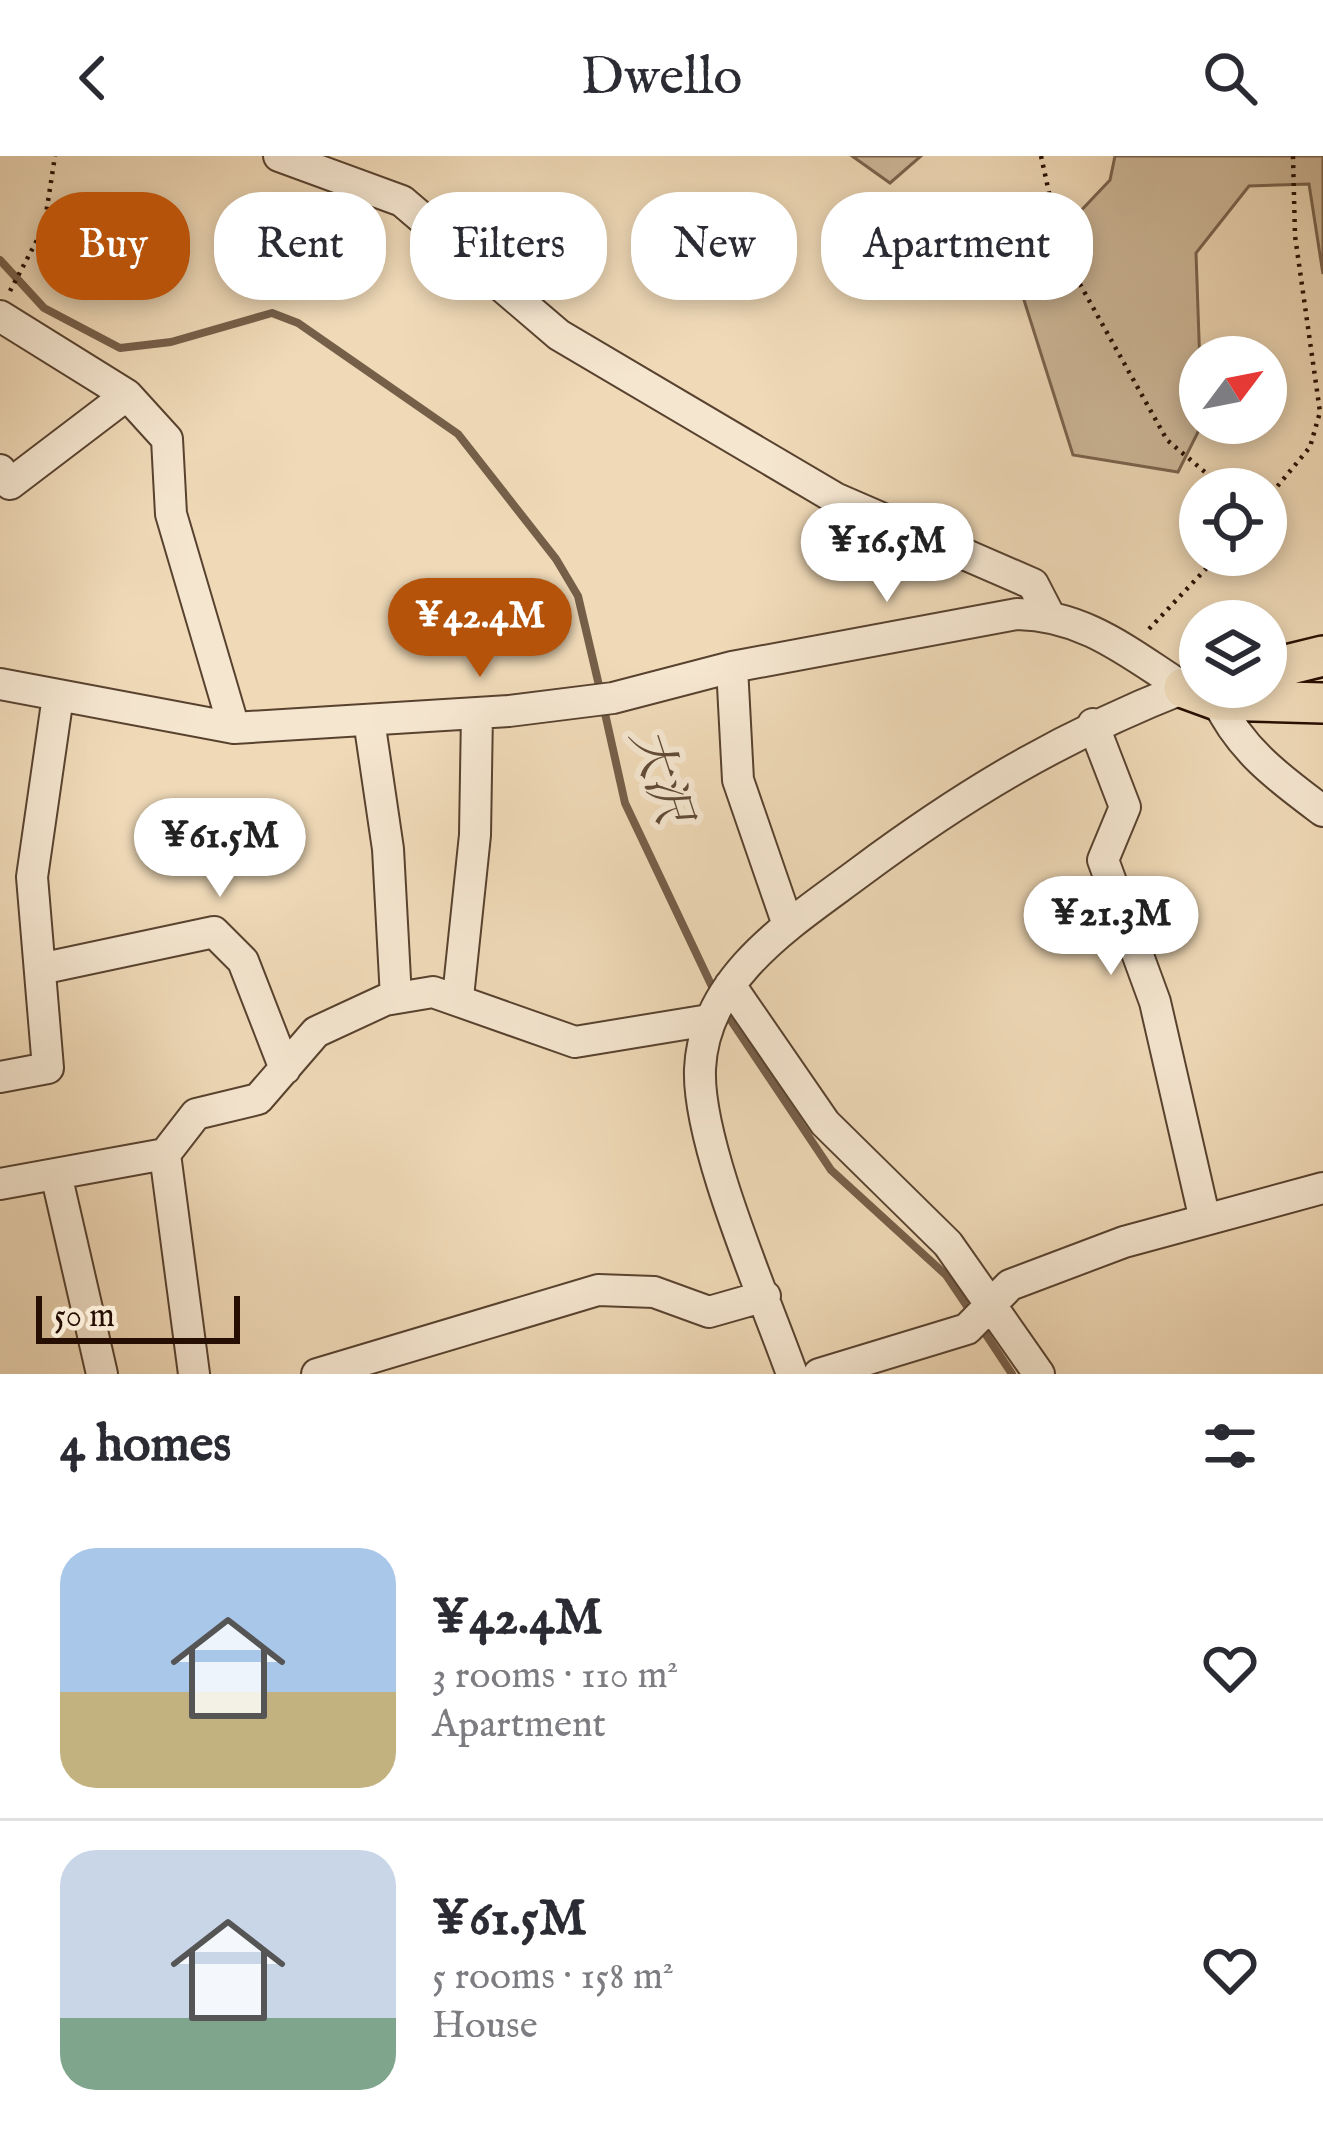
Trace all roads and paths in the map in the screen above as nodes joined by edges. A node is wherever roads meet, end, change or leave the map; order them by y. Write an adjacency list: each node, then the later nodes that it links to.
1 (55, 156): 5 (path)
2 (279, 156): 11 (street)
3 (1041, 156): 7 (path)
4 (1293, 156): 9 (path)
5 (0, 312): 6 (street)
6 (128, 395): 8 (street); 26 (street)
7 (1201, 468)
8 (0, 470)
9 (1287, 475)
10 (1201, 576): 12 (path)
11 (1048, 615): 12 (street); 15 (street)
12 (1126, 651): 16 (street)
13 (1323, 656): 14 (main road)
14 (1287, 665)
15 (732, 667): 23 (street); 28 (street)
16 (1179, 680)
17 (0, 684): 18 (street)
18 (58, 696): 26 (street); 29 (street)
19 (1179, 697): 25 (street)
20 (1287, 700): 21 (main road)
21 (1323, 704)
22 (1214, 708): 27 (street)
23 (477, 713): 24 (street); 32 (street)
24 (369, 719): 26 (street); 31 (street)
25 (1093, 724): 28 (street); 40 (street)
26 (234, 728)
27 (1323, 811)
28 (788, 925): 30 (street)
29 (40, 969): 34 (street); 35 (street)
30 (730, 985): 33 (street); 42 (street)
31 (397, 998): 32 (street); 34 (street)
32 (458, 998): 33 (street)
33 (710, 1020): 41 (street)
34 (285, 1069): 36 (street)
35 (0, 1077)
36 (165, 1154): 37 (street); 44 (street)
37 (56, 1174): 38 (street); 43 (street)
38 (0, 1184)
39 (1323, 1188): 40 (street)
40 (1205, 1220): 42 (street)
41 (765, 1296): 45 (street); 46 (street)
42 (993, 1302): 47 (street); 48 (street)
43 (102, 1374)
44 (194, 1374)
45 (317, 1374)
46 (792, 1374)
47 (819, 1374)
48 (1039, 1374)

